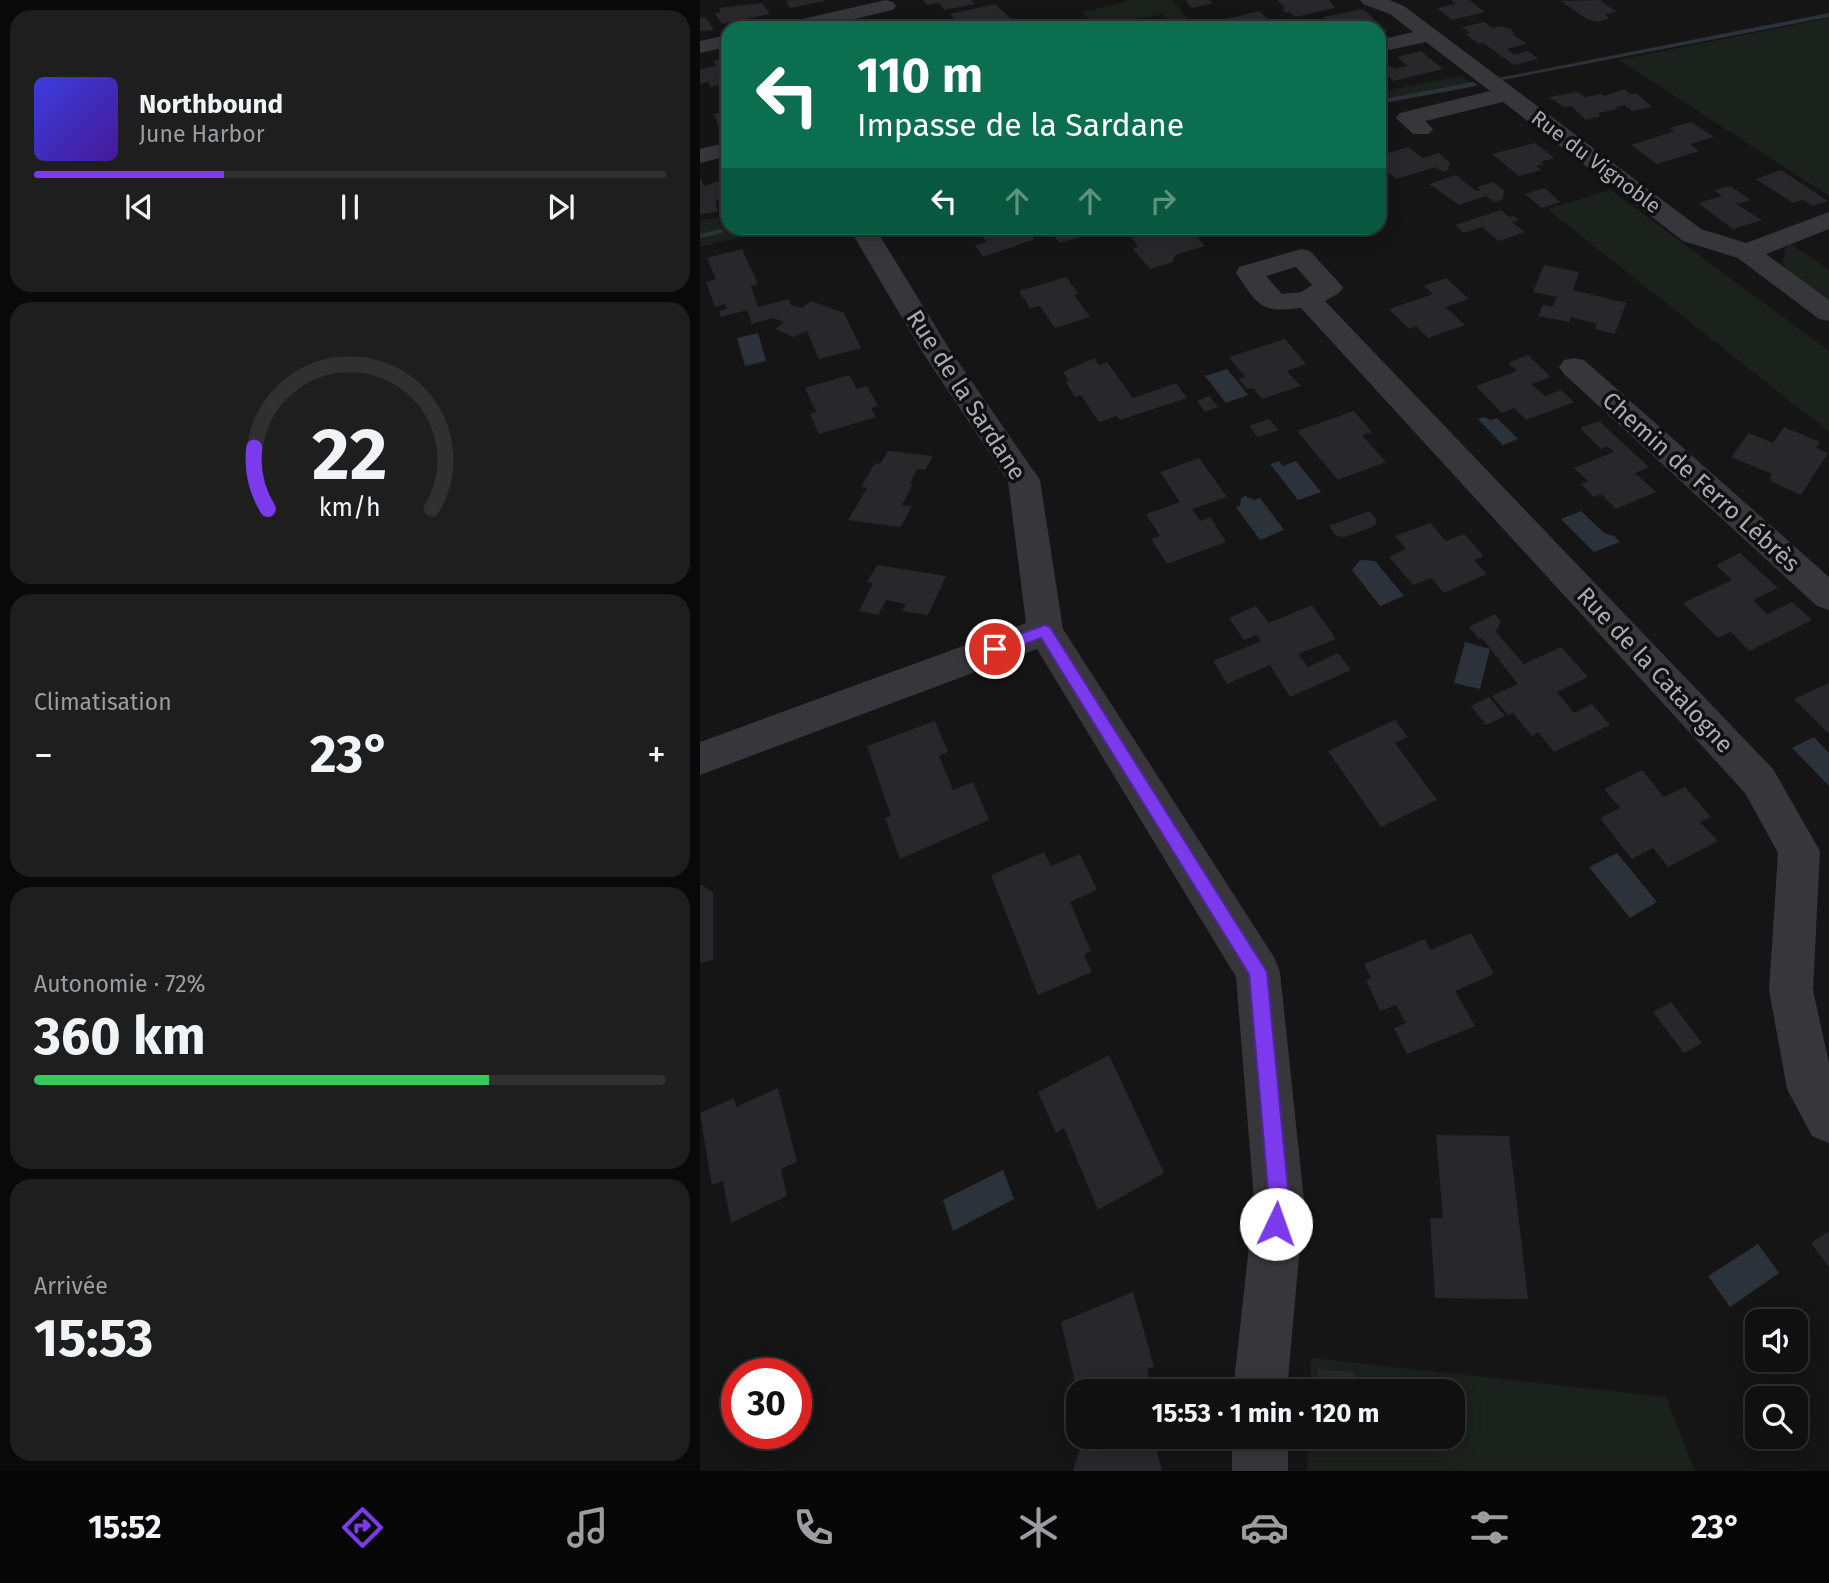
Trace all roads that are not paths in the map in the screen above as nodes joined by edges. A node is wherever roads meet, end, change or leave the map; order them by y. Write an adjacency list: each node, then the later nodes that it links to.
1 (1370, 0): 4 (street, Rue du Vignoble)
2 (889, 9): 3 (street)
3 (825, 21)
4 (1429, 35): 6 (street); 8 (street, Rue du Vignoble)
5 (721, 42): 7 (street)
6 (1386, 44)
7 (700, 47)
8 (1507, 94): 9 (street); 14 (street, Rue du Vignoble)
9 (1421, 129)
10 (721, 151): 11 (street)
11 (700, 156)
12 (1829, 220): 14 (street)
13 (866, 235): 19 (street, Rue de la Sardane)
14 (1747, 252): 16 (street, Rue du Vignoble)
15 (1308, 299): 21 (street, Rue de la Catalogne)
16 (1829, 313)
17 (1574, 367): 18 (street, Chemin de Ferro Lébrès)
18 (1829, 597)
19 (1045, 631): 20 (street); 22 (street, Rue de la Sardane)
20 (700, 759)
21 (1829, 1119)
22 (1261, 1379)
23 (1260, 1449): 24 (street)
24 (1260, 1471)

